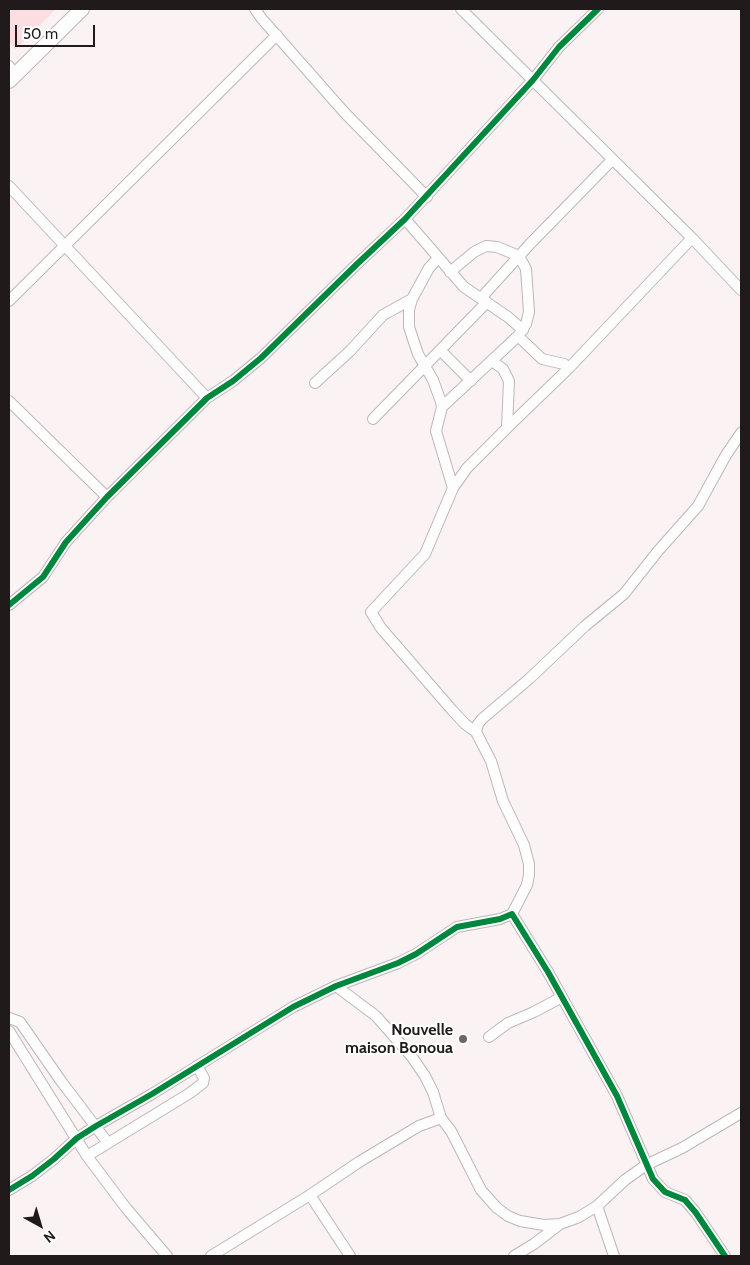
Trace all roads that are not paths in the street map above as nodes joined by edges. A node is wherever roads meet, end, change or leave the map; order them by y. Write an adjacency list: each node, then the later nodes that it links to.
1 (82, 9): 6 (street)
2 (255, 9): 5 (street)
3 (461, 9): 7 (street)
4 (598, 9): 7 (street)
5 (277, 35): 10 (street); 13 (street)
6 (11, 74)
7 (532, 80): 8 (street); 10 (street)
8 (612, 160): 12 (street); 14 (street)
9 (9, 186): 13 (street)
10 (427, 196): 11 (street)
11 (405, 219): 15 (street); 28 (street)
12 (692, 238): 17 (street); 25 (street)
13 (66, 245): 20 (street); 28 (street)
14 (519, 256): 16 (street); 19 (street); 21 (street)
15 (438, 258): 16 (street); 18 (street)
16 (450, 272): 19 (street)
17 (741, 290)
18 (412, 299): 24 (street); 27 (street)
19 (484, 300): 21 (street); 22 (street)
20 (9, 301)
21 (520, 333): 23 (street); 25 (street)
22 (441, 351): 24 (street); 26 (street)
23 (492, 362): 26 (street); 32 (street)
24 (425, 366): 30 (street); 31 (street)
25 (569, 368): 32 (street)
26 (471, 381): 30 (street)
27 (315, 383)
28 (207, 398): 35 (street)
29 (9, 401): 35 (street)
30 (442, 408): 34 (street)
31 (374, 419)
32 (507, 428): 34 (street)
33 (741, 433): 37 (street)
34 (453, 488): 37 (street)
35 (106, 497): 36 (street)
36 (9, 604)
37 (476, 732): 38 (street)
38 (512, 914): 39 (street); 40 (street)
39 (336, 986): 44 (street); 48 (street)
40 (562, 997): 43 (street); 53 (street)
41 (9, 1018): 49 (street)
42 (9, 1031): 50 (street)
43 (489, 1037)
44 (197, 1066): 45 (street); 46 (street)
45 (152, 1094): 46 (street); 49 (street)
46 (164, 1109): 51 (street)
47 (741, 1113): 53 (street)
48 (441, 1118): 55 (street); 57 (street)
49 (96, 1126): 50 (street); 51 (street)
50 (77, 1138): 52 (street); 54 (street)
51 (108, 1143): 52 (street)
52 (87, 1156): 58 (street)
53 (646, 1165): 56 (street); 63 (street)
54 (9, 1190)
55 (310, 1195): 59 (street); 60 (street)
56 (597, 1206): 57 (street); 62 (street)
57 (560, 1224): 61 (street)
58 (167, 1256)
59 (211, 1256)
60 (350, 1256)
61 (514, 1256)
62 (614, 1256)
63 (725, 1256)

